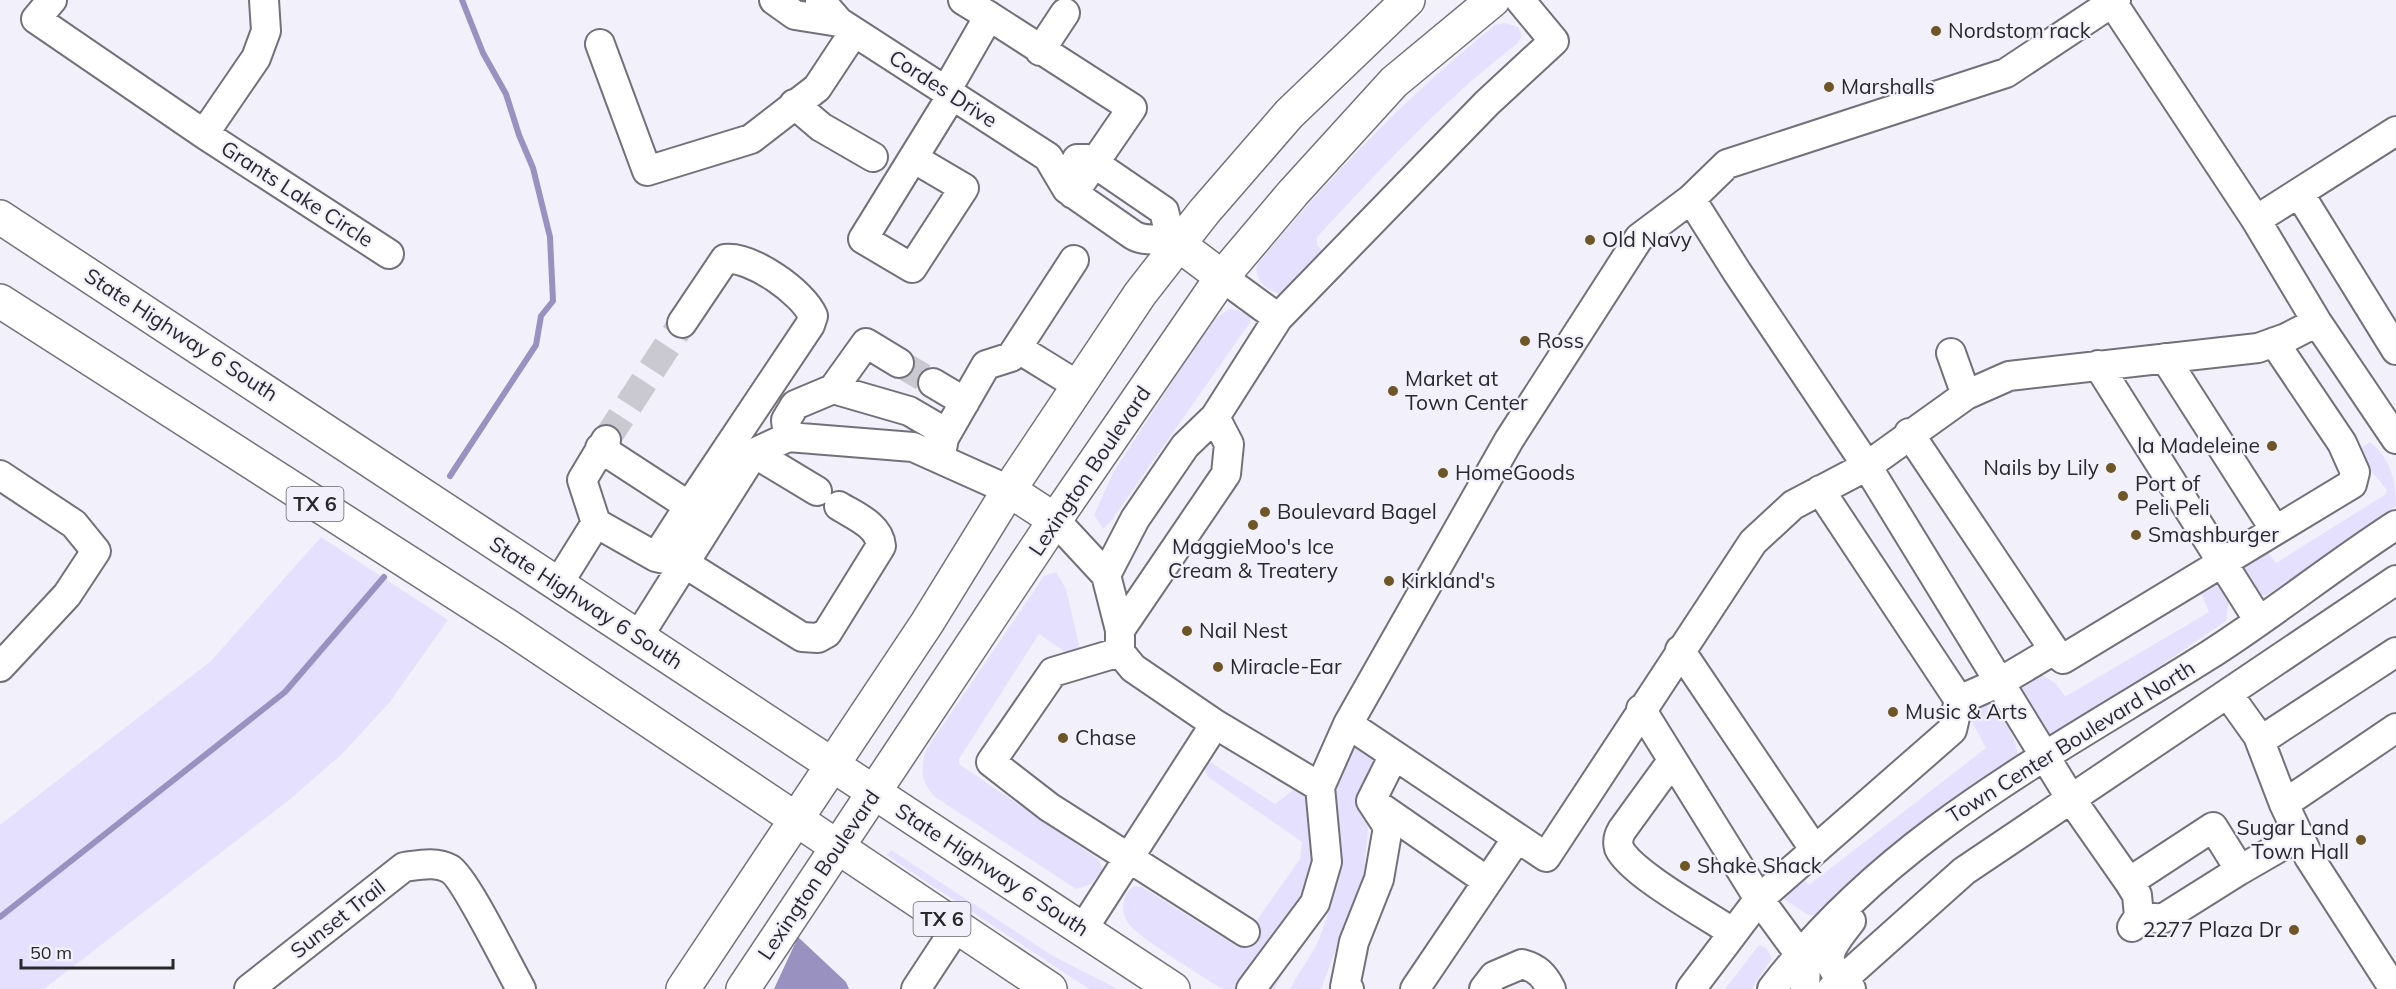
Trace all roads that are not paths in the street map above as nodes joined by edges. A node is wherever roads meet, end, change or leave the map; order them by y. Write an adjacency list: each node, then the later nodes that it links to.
1 (52, 0): 18 (street, Grants Lake Circle)
2 (264, 0): 18 (street, Grants Lake Circle)
3 (774, 0): 12 (street, Cordes Drive)
4 (820, 0): 12 (street, Cordes Drive)
5 (963, 0): 11 (street)
6 (1408, 0): 28 (main road)
7 (1494, 0): 31 (main road, Lexington Boulevard)
8 (1520, 0): 33 (street)
9 (2114, 1): 25 (street); 27 (street)
10 (1065, 13): 14 (street)
11 (989, 16): 14 (street); 15 (street)
12 (846, 27): 15 (street, Cordes Drive); 16 (street)
13 (600, 44): 16 (street)
14 (1040, 51): 22 (street)
15 (949, 93): 19 (street, Cordes Drive); 21 (street)
16 (794, 104): 20 (street)
17 (2396, 131): 23 (street)
18 (204, 134): 29 (street, Grants Lake Circle)
19 (1048, 157): 22 (street, Cordes Drive); 24 (street, Cordes Drive)
20 (873, 158)
21 (913, 158)
22 (1094, 164): 24 (street); 28 (street, Cordes Drive)
23 (2299, 193): 27 (street); 38 (street)
24 (1074, 194): 28 (street, Cordes Drive)
25 (1691, 199): 56 (street); 83 (street)
26 (0, 217): 70 (main road, State Highway 6 South)
27 (2256, 220): 34 (street)
28 (1174, 242): 31 (main road); 44 (main road)
29 (389, 254)
30 (1074, 260): 37 (street)
31 (1222, 277): 33 (street); 61 (main road, Lexington Boulevard)
32 (0, 301): 95 (main road, TX 6)
33 (1278, 318): 49 (street)
34 (2317, 322): 36 (street); 50 (street)
35 (682, 323): 47 (street)
36 (2274, 342): 40 (street); 53 (street)
37 (1017, 348): 44 (street); 48 (street)
38 (2396, 350)
39 (1951, 353): 46 (street)
40 (2164, 358): 42 (street); 64 (street)
41 (899, 363): 45 (street)
42 (2098, 365): 46 (street); 67 (street)
43 (933, 383): 48 (street)
44 (1077, 385): 58 (main road)
45 (833, 389): 51 (street); 54 (street)
46 (1966, 395): 52 (street)
47 (763, 396): 51 (street); 60 (street)
48 (965, 402): 54 (street)
49 (1215, 417): 68 (street); 73 (street)
50 (2391, 423): 53 (street)
51 (790, 425): 54 (street); 55 (street)
52 (1909, 433): 56 (street); 75 (street)
53 (2342, 443): 64 (street)
54 (942, 449): 58 (street)
55 (754, 453): 66 (street); 66 (street)
56 (1867, 466): 59 (street); 78 (street)
57 (0, 475): 77 (street)
58 (1009, 490): 61 (main road); 89 (main road)
59 (1820, 490): 74 (street); 80 (street)
60 (689, 506): 62 (street); 65 (street)
61 (1055, 520): 68 (street); 91 (main road, Lexington Boulevard)
62 (596, 523): 65 (street); 70 (street)
63 (2396, 525): 71 (street, Town Center Boulevard North)
64 (2275, 530): 67 (street)
65 (656, 557): 66 (street)
66 (684, 563): 72 (street)
67 (2222, 563): 71 (street); 75 (street)
68 (1106, 575): 73 (street)
69 (2396, 580): 79 (street, Town Center Boulevard North)
70 (558, 584): 72 (main road, State Highway 6 South)
71 (2259, 621): 87 (street, Town Center Boulevard North)
72 (638, 637): 89 (main road, State Highway 6 South)
73 (1120, 641): 82 (street); 100 (street)
74 (1680, 650): 81 (street); 99 (street)
75 (2054, 650): 78 (street)
76 (2396, 652): 85 (street)
77 (0, 667)
78 (2000, 682): 80 (street); 87 (street)
79 (2228, 694): 85 (street); 92 (street, Town Center Boulevard North)
80 (1959, 700): 99 (street)
81 (1641, 710): 86 (street); 97 (street)
82 (1215, 724): 90 (street); 100 (street)
83 (1348, 724): 88 (street); 90 (street)
84 (2396, 728): 94 (street)
85 (2260, 741): 94 (street)
86 (1668, 753): 105 (street); 109 (street)
87 (2044, 754): 92 (street); 102 (street, Town Center Boulevard North)
88 (1394, 756): 93 (street); 97 (street)
89 (832, 765): 91 (main road, State Highway 6 South); 95 (main road)
90 (1320, 787): 119 (street)
91 (874, 792): 98 (main road, Lexington Boulevard); 107 (main road, State Highway 6 South)
92 (2071, 799): 104 (street); 111 (street, Town Center Boulevard North)
93 (1371, 801): 103 (street); 120 (street)
94 (2284, 804): 96 (street)
95 (796, 818): 98 (main road, TX 6); 114 (main road)
96 (2299, 836): 101 (street); 127 (street)
97 (1517, 838): 103 (street)
98 (836, 847): 106 (main road, TX 6); 115 (main road, Lexington Boulevard)
99 (1814, 849): 105 (street)
100 (1130, 857): 107 (street); 108 (street)
101 (2240, 870): 104 (street); 104 (street)
102 (1880, 876): 110 (street, Town Center Boulevard North); 111 (street)
103 (1487, 881): 121 (street)
104 (2129, 882)
105 (1759, 900): 109 (street); 110 (street)
106 (956, 928): 116 (street); 117 (main road, TX 6)
107 (1083, 929): 118 (main road, State Highway 6 South)
108 (1245, 932)
109 (1732, 932): 124 (street)
110 (1801, 953): 125 (street, Town Center Boulevard North); 126 (street)
111 (1841, 986)
112 (249, 989): 113 (street, Sunset Trail)
113 (521, 989)
114 (683, 989)
115 (743, 989)
116 (916, 989)
117 (1050, 989)
118 (1173, 989)
119 (1251, 989)
120 (1349, 989)
121 (1415, 989)
122 (1484, 989): 123 (street)
123 (1551, 989)
124 (1691, 989)
125 (1772, 989)
126 (1805, 989)
127 (2394, 989)

